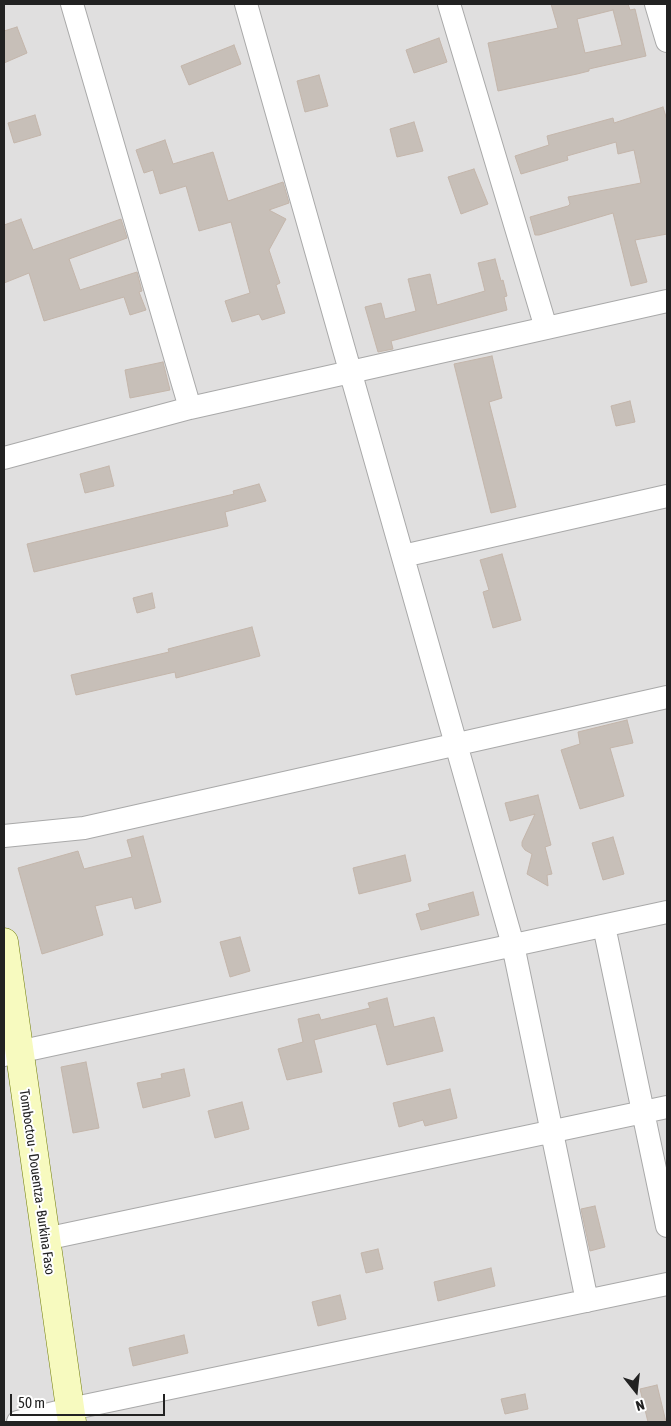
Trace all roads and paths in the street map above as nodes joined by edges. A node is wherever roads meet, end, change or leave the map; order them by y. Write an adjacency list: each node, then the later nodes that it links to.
1 (72, 4): 9 (street)
2 (246, 4): 8 (street)
3 (449, 4): 7 (street)
4 (656, 4): 5 (street)
5 (667, 41)
6 (667, 301): 7 (street)
7 (546, 328): 8 (street)
8 (350, 372): 9 (street); 12 (street)
9 (190, 408): 10 (street)
10 (4, 458)
11 (667, 496): 12 (street)
12 (403, 556): 14 (street)
13 (667, 697): 14 (street)
14 (456, 744): 15 (street); 19 (street)
15 (4, 836)
16 (667, 912): 17 (street)
17 (604, 926): 19 (street); 22 (street)
18 (4, 942): 20 (main road, Tomboctou - Douentza - Burkina Faso)
19 (513, 945): 20 (street); 23 (street)
20 (11, 1053): 25 (main road, Tomboctou - Douentza - Burkina Faso)
21 (667, 1107): 22 (street)
22 (643, 1112): 23 (street); 24 (street)
23 (552, 1131): 25 (street); 27 (street)
24 (667, 1226)
25 (46, 1239): 28 (main road, Tomboctou - Douentza - Burkina Faso)
26 (667, 1284): 27 (street)
27 (587, 1301): 28 (street)
28 (71, 1416): 29 (street)
29 (18, 1422)

